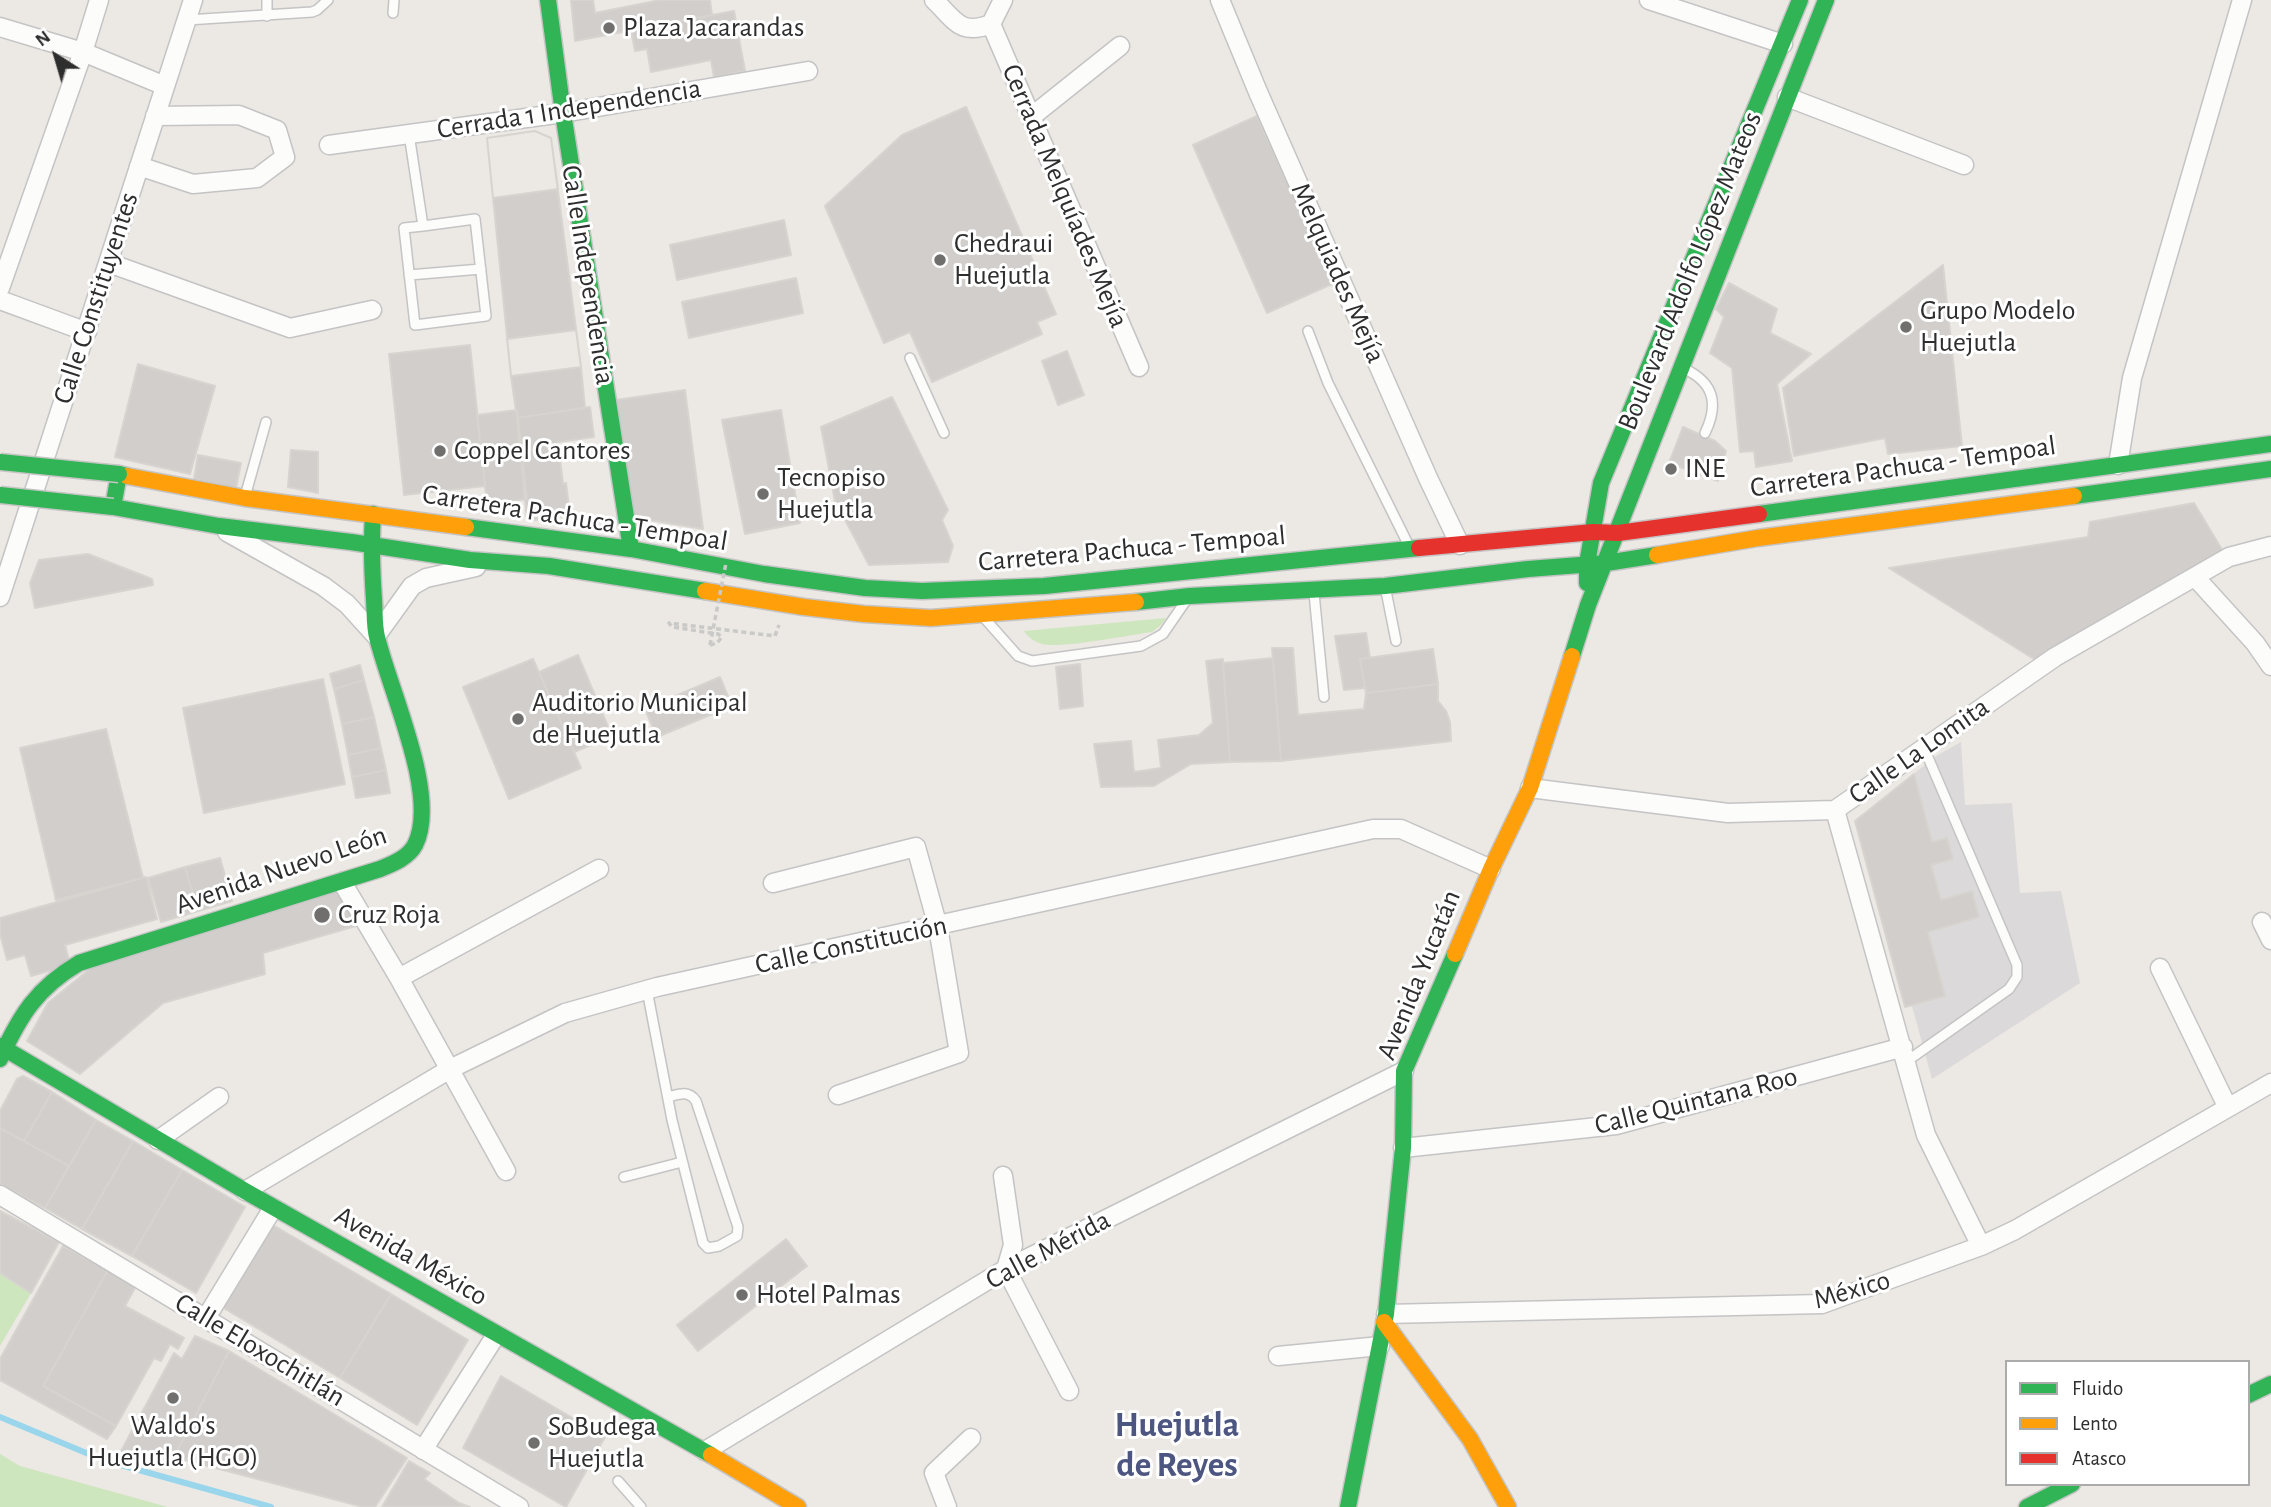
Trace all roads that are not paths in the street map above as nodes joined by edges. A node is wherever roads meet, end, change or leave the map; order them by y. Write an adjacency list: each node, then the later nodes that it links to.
1 (99, 0): 21 (street)
2 (193, 0): 16 (street, Calle Constituyentes)
3 (267, 0): 15 (lane)
4 (328, 0): 15 (lane)
5 (394, 0): 14 (lane)
6 (548, 0): 25 (street, Calle Independencia)
7 (934, 0): 18 (street)
8 (1003, 0): 18 (street)
9 (1220, 0): 63 (street, Melquiades Mejía)
10 (1649, 0): 19 (street)
11 (1800, 0): 19 (street, Boulevard Adolfo López Mateos)
12 (1826, 0): 24 (street, Boulevard Adolfo López Mateos)
13 (2242, 0): 50 (street)
14 (393, 13)
15 (267, 16): 16 (lane)
16 (187, 20): 23 (street, Calle Constituyentes)
17 (0, 27): 21 (street)
18 (983, 27): 27 (street, Cerrada Melquíades Mejía)
19 (1783, 44): 41 (street, Boulevard Adolfo López Mateos)
20 (1120, 46): 27 (street)
21 (83, 52): 23 (street); 36 (street)
22 (808, 71): 25 (street, Cerrada 1 Independencia)
23 (165, 86): 26 (street, Calle Constituyentes)
24 (1787, 97): 30 (street); 43 (street, Boulevard Adolfo López Mateos)
25 (563, 113): 28 (street, Cerrada 1 Independencia); 65 (street, Calle Independencia)
26 (155, 117): 31 (street, Calle Constituyentes); 31 (street)
27 (1031, 117): 44 (street, Cerrada Melquíades Mejía)
28 (409, 134): 29 (street, Cerrada 1 Independencia); 32 (lane)
29 (329, 145)
30 (1964, 165)
31 (139, 166): 33 (street, Calle Constituyentes)
32 (423, 226): 34 (lane); 35 (lane)
33 (109, 263): 38 (street); 40 (street, Calle Constituyentes)
34 (481, 269): 35 (lane); 35 (lane)
35 (409, 275)
36 (0, 288)
37 (0, 300): 40 (street)
38 (372, 310)
39 (1308, 331): 66 (lane)
40 (88, 332): 76 (street, Calle Constituyentes)
41 (1658, 345): 43 (street); 60 (street, Boulevard Adolfo López Mateos)
42 (910, 358): 46 (lane)
43 (1682, 361): 47 (lane); 61 (street, Boulevard Adolfo López Mateos)
44 (1139, 367)
45 (266, 422): 55 (lane)
46 (944, 433)
47 (1705, 433)
48 (2271, 444): 50 (street, Carretera Pachuca - Tempoal)
49 (0, 461): 52 (street, Carretera Pachuca - Tempoal, bridge)
50 (2118, 465): 54 (street, Carretera Pachuca - Tempoal)
51 (2271, 469): 58 (street, Carretera Pachuca - Tempoal)
52 (119, 474): 55 (street, Carretera Pachuca - Tempoal); 56 (street)
53 (0, 495): 56 (street, Carretera Pachuca - Tempoal, bridge)
54 (1887, 496): 58 (street); 61 (street, Carretera Pachuca - Tempoal)
55 (244, 498): 57 (street, Carretera Pachuca - Tempoal)
56 (113, 507): 59 (street, Carretera Pachuca - Tempoal)
57 (373, 514): 62 (street, Avenida Nuevo León); 65 (street, Carretera Pachuca - Tempoal)
58 (1889, 520): 69 (street, Carretera Pachuca - Tempoal)
59 (219, 527): 62 (street, Carretera Pachuca - Tempoal); 79 (street)
60 (1593, 533): 61 (street, Carretera Pachuca - Tempoal); 63 (street, Carretera Pachuca - Tempoal); 70 (street, Boulevard Adolfo López Mateos)
61 (1618, 533): 69 (street, Boulevard Adolfo López Mateos)
62 (371, 545): 68 (street, Carretera Pachuca - Tempoal); 79 (street, Avenida Nuevo León)
63 (1460, 545): 66 (street, Carretera Pachuca - Tempoal)
64 (2271, 546): 72 (street, Calle La Lomita)
65 (631, 549): 71 (street, Carretera Pachuca - Tempoal)
66 (1411, 551): 67 (street, Carretera Pachuca - Tempoal)
67 (1392, 553): 71 (street, Carretera Pachuca - Tempoal); 73 (street)
68 (500, 562): 78 (street, Carretera Pachuca - Tempoal); 79 (street)
69 (1606, 563): 70 (street, Carretera Pachuca - Tempoal); 77 (street, Avenida Yucatán)
70 (1587, 564): 73 (street, Carretera Pachuca - Tempoal); 77 (street, Avenida Yucatán)
71 (1193, 571): 75 (lane)
72 (2195, 577): 81 (street); 83 (street, Calle La Lomita)
73 (1390, 585): 74 (street, Carretera Pachuca - Tempoal); 80 (lane)
74 (1313, 588): 75 (street, Carretera Pachuca - Tempoal); 82 (lane)
75 (1190, 596): 78 (street, Carretera Pachuca - Tempoal); 78 (lane)
76 (0, 597)
77 (1588, 605): 84 (street, Avenida Yucatán)
78 (978, 611)
79 (376, 636): 88 (street, Avenida Nuevo León)
80 (1395, 640)
81 (2271, 666)
82 (1324, 697)
83 (1924, 748): 85 (street, Calle La Lomita); 97 (lane)
84 (1530, 788): 85 (street, Calle La Lomita); 87 (street, Avenida Yucatán)
85 (1835, 810): 97 (street)
86 (599, 869): 94 (street)
87 (1491, 869): 91 (street, Calle Constitución); 99 (street, Avenida Yucatán)
88 (342, 882): 94 (street); 96 (street, Avenida Nuevo León)
89 (773, 883): 91 (street)
90 (2263, 922): 92 (street)
91 (938, 927): 95 (street, Calle Constitución); 101 (street)
92 (2271, 940)
93 (2160, 968): 104 (street)
94 (399, 978): 98 (street)
95 (647, 990): 98 (street, Calle Constitución); 103 (lane)
96 (2, 1051): 105 (street, Avenida México)
97 (1905, 1054): 106 (street, Calle Quintana Roo); 114 (street)
98 (450, 1069): 108 (street); 111 (street, Calle Constitución)
99 (1404, 1071): 106 (street, Avenida Yucatán); 115 (street, Calle Mérida)
100 (2271, 1083): 104 (street, México)
101 (838, 1095)
102 (219, 1097): 105 (street)
103 (668, 1097): 107 (lane); 107 (lane)
104 (2227, 1106): 114 (street, México)
105 (158, 1140): 111 (street, Avenida México)
106 (1403, 1148): 117 (street, Avenida Yucatán)
107 (682, 1162): 110 (lane)
108 (506, 1171)
109 (1003, 1176): 115 (street)
110 (624, 1177)
111 (245, 1192): 113 (street, Avenida México)
112 (0, 1195): 116 (street, Calle Eloxochitlán)
113 (273, 1208): 116 (street); 118 (street, Avenida México)
114 (1981, 1246): 117 (street, México)
115 (1006, 1269): 122 (street); 126 (street, Calle Mérida)
116 (206, 1318): 125 (street, Calle Eloxochitlán)
117 (1385, 1318): 119 (street, Avenida Yucatán); 134 (street)
118 (496, 1335): 125 (street); 126 (street, Avenida México)
119 (1380, 1346): 120 (street); 133 (street, Avenida Yucatán)
120 (1278, 1356)
121 (2271, 1384): 123 (street)
122 (1069, 1391)
123 (2250, 1394)
124 (971, 1438): 132 (street)
125 (423, 1450): 129 (street, Calle Eloxochitlán)
126 (705, 1451): 131 (street, Avenida México)
127 (618, 1480): 130 (lane)
128 (2068, 1486): 135 (street)
129 (519, 1507)
130 (641, 1507)
131 (798, 1507)
132 (947, 1507)
133 (1348, 1507)
134 (1508, 1507)
135 (2027, 1507)

